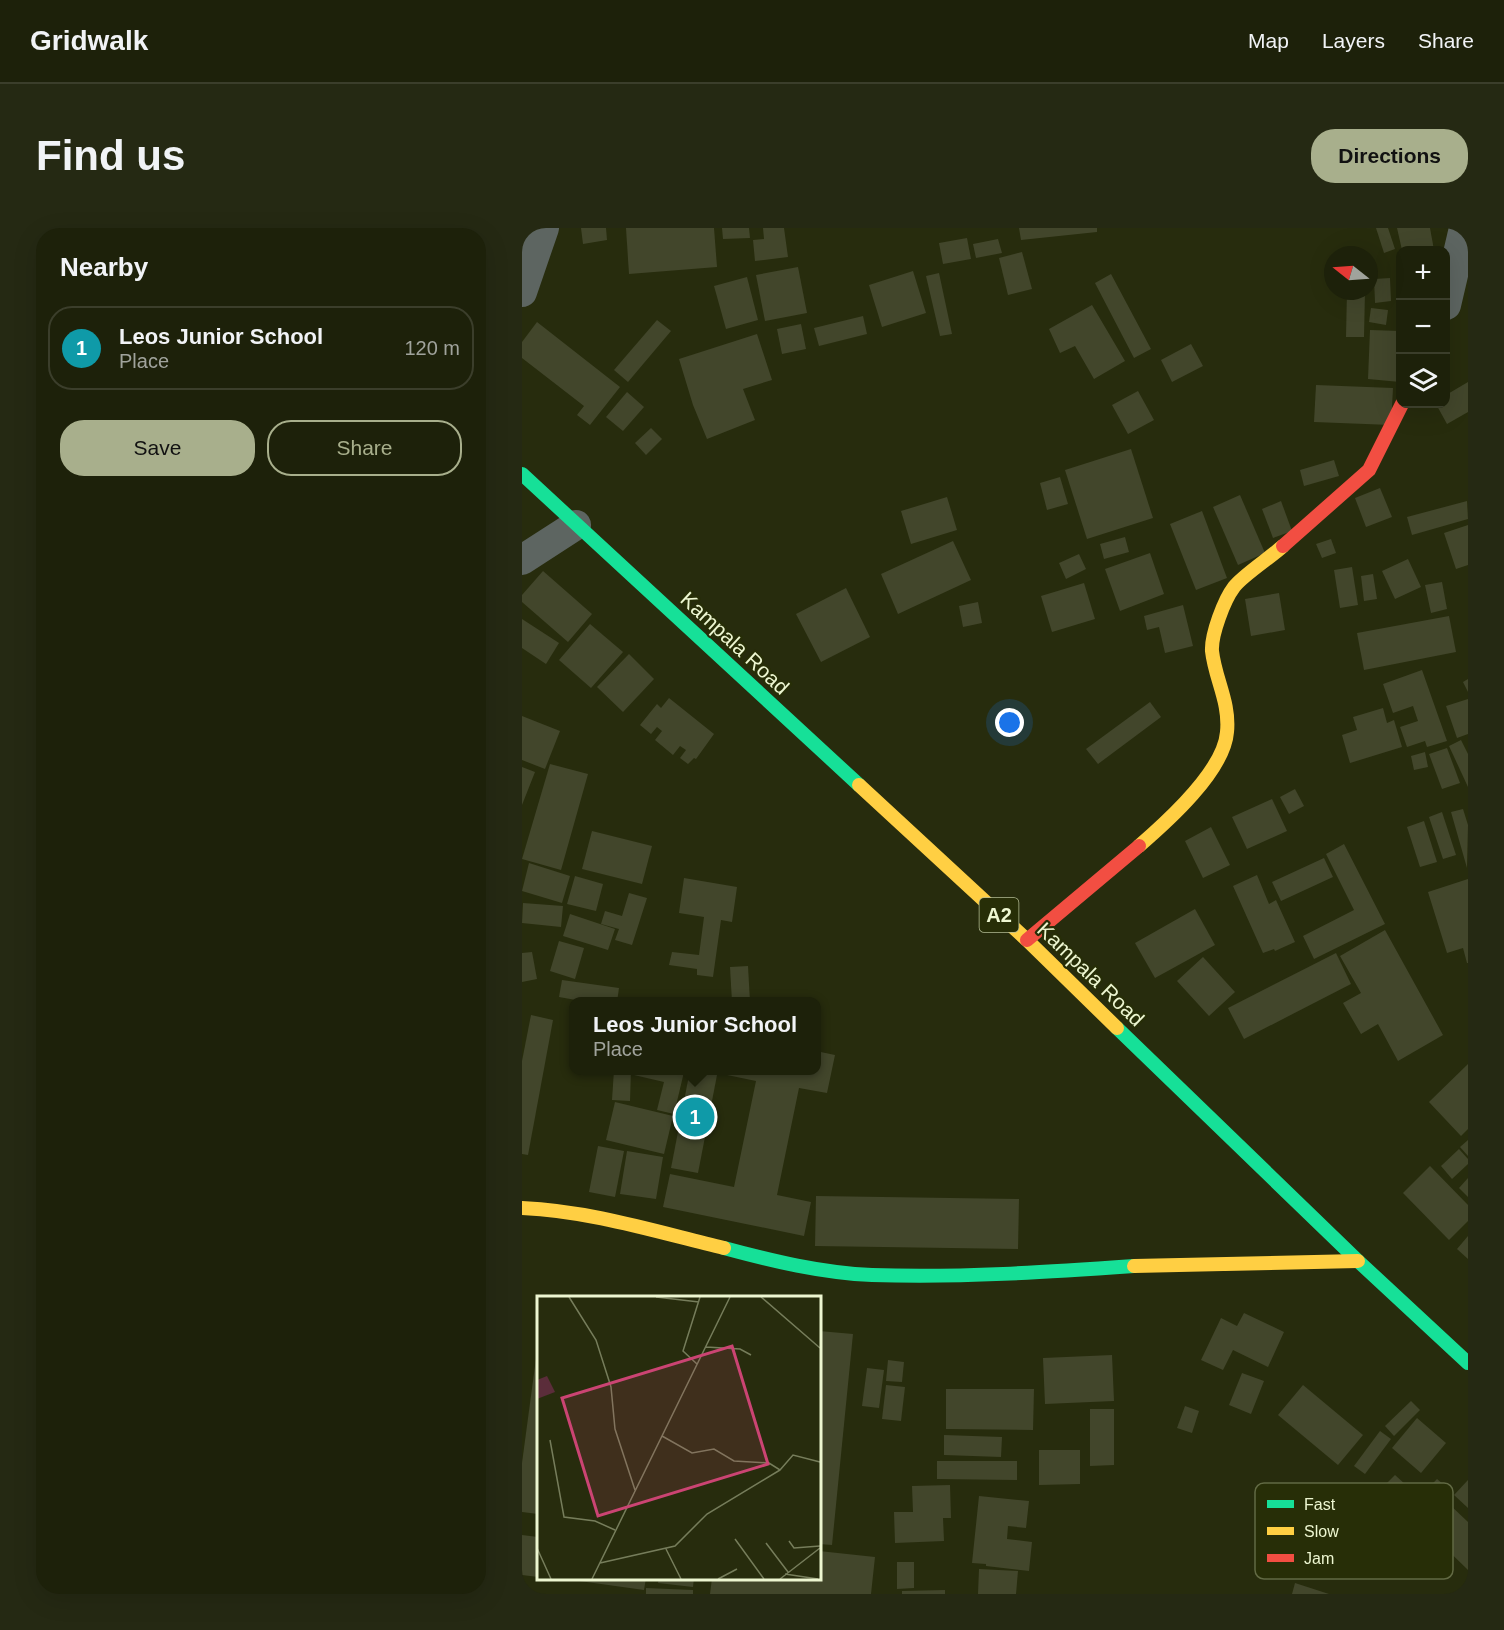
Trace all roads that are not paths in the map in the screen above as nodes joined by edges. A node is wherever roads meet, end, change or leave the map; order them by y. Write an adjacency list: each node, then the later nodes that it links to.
1 (544, 228): 3 (street)
2 (1464, 228): 4 (street)
3 (522, 292)
4 (1447, 300)
5 (1400, 408): 9 (street)
6 (522, 474): 7 (street, Kampala Road / A2)
7 (576, 525): 8 (street); 9 (street, Kampala Road / A2)
8 (522, 560)
9 (1027, 940): 11 (street, Kampala Road / A2)
10 (522, 1208): 11 (street)
11 (1358, 1261): 12 (street, Kampala Road / A2)
12 (1468, 1363)

